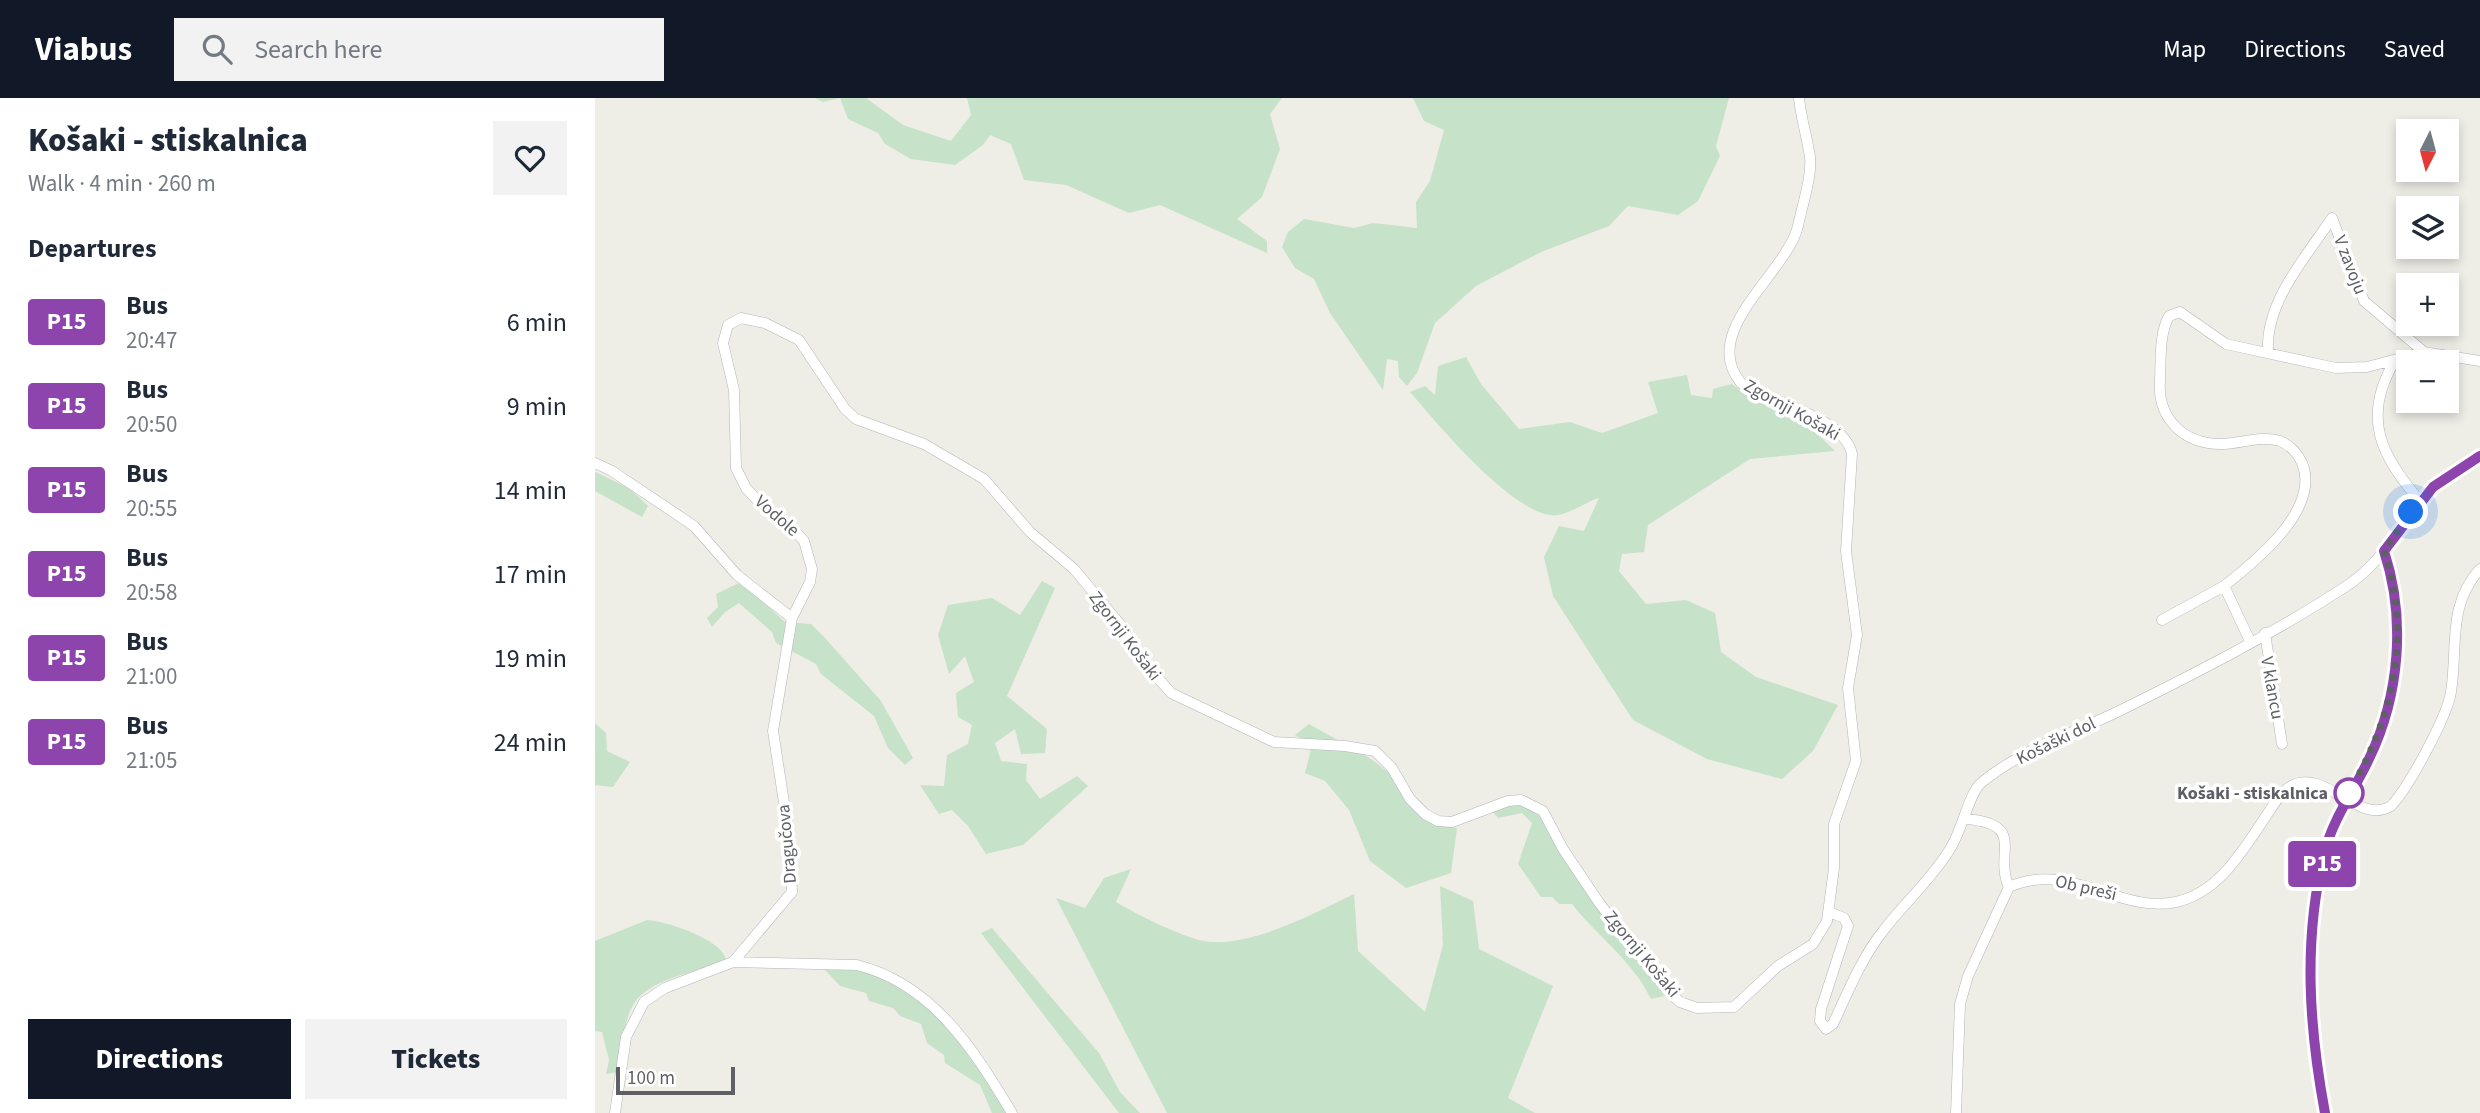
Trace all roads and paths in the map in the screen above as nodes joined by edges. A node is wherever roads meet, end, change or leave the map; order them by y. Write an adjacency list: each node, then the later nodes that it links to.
1 (1800, 98): 22 (street, Zgornji Košaki)
2 (2422, 350): 3 (street, V zavoju)
3 (2269, 352): 6 (street); 13 (street)
4 (2459, 358): 5 (street)
5 (2480, 361)
6 (2394, 362): 10 (street)
7 (884, 429): 14 (street, Vodole); 22 (street, Zgornji Košaki)
8 (2480, 456): 10 (street, Košaški dol)
9 (595, 463): 14 (street)
10 (2420, 501): 11 (street, Košaški dol)
11 (2384, 551): 16 (street, Košaški dol); 19 (street)
12 (2480, 569): 19 (street, Ob preši)
13 (2224, 586): 15 (street); 17 (street)
14 (792, 618): 23 (street, Dragučova)
15 (2162, 620)
16 (2265, 633): 17 (street, Košaški dol); 18 (street, V klancu)
17 (2250, 641): 20 (street, Košaški dol)
18 (2282, 744)
19 (2345, 799): 21 (street, Ob preši); 27 (street)
20 (1966, 819): 21 (street); 22 (street, Košaški dol)
21 (2009, 887): 26 (street)
22 (1829, 912)
23 (733, 962): 24 (street, Dragučova); 25 (street)
24 (615, 1113)
25 (1013, 1113)
26 (1956, 1113)
27 (2325, 1113)

